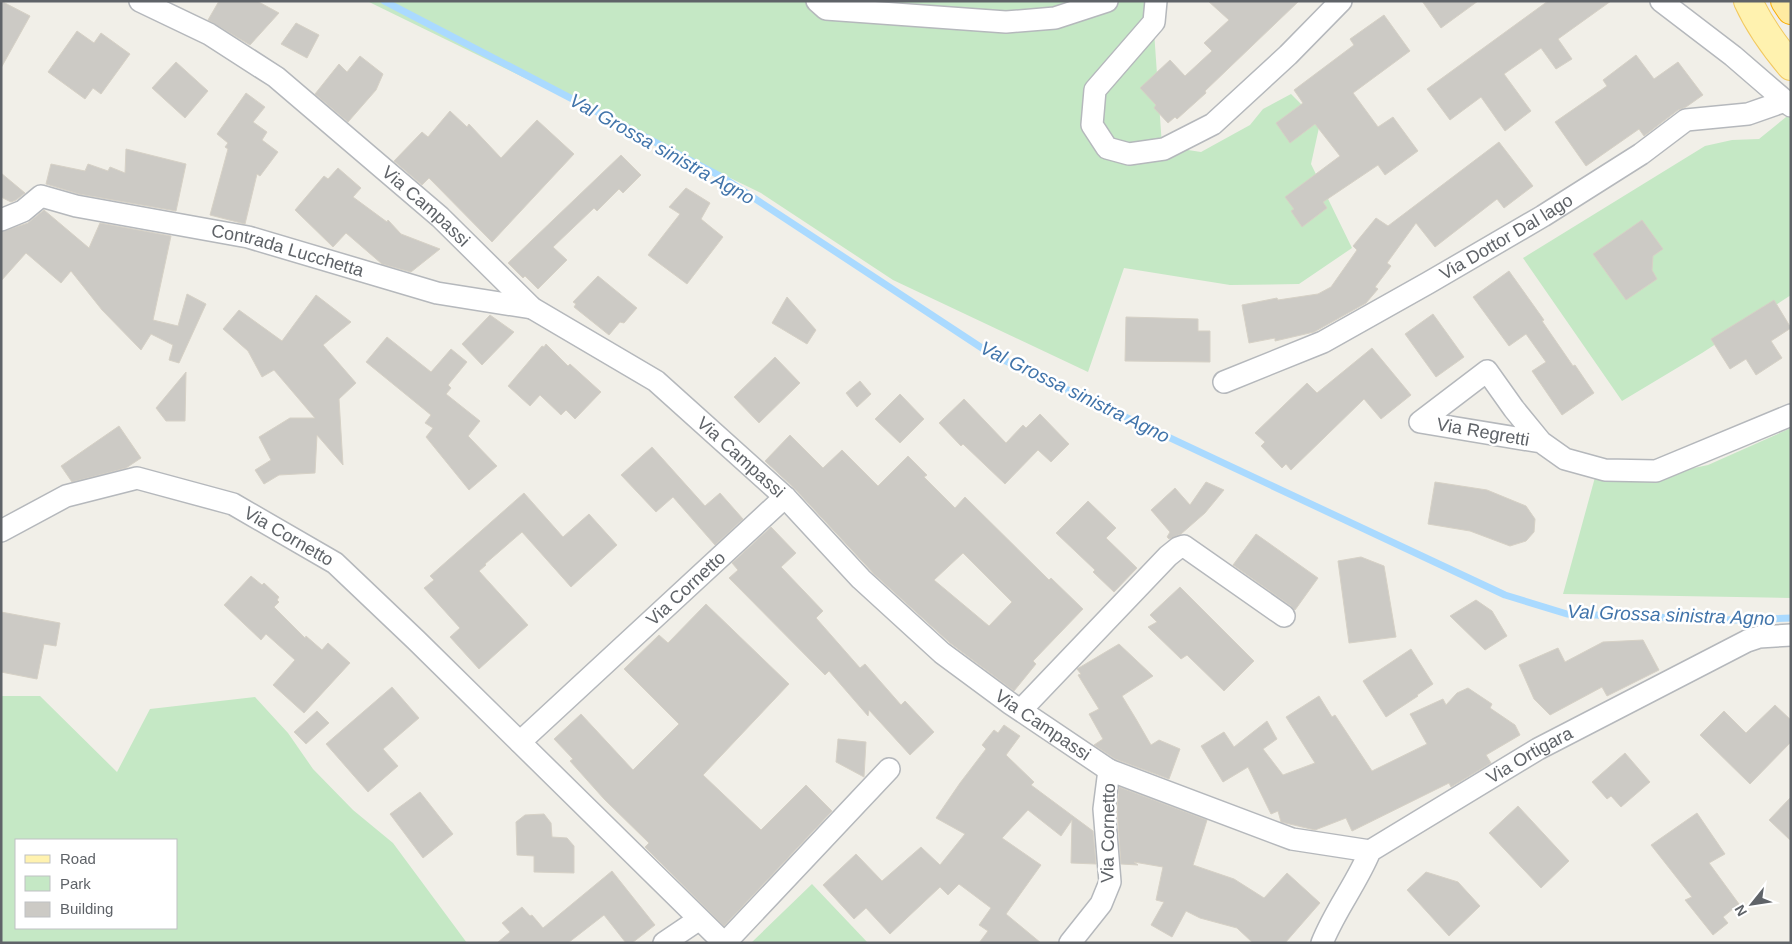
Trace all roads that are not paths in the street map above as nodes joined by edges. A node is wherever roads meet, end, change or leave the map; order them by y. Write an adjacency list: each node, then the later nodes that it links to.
1 (140, 1): 13 (street, Via Campassi)
2 (817, 1): 3 (street)
3 (1107, 1)
4 (1156, 1): 5 (street)
5 (1340, 1)
6 (1661, 1): 11 (street, Via Dottor Dal lago)
7 (1748, 1): 10 (main road)
8 (1785, 1): 9 (highway)
9 (1791, 10)
10 (1791, 66)
11 (1788, 103): 14 (street, Via Dottor Dal lago)
12 (1, 220): 13 (street, Contrada Lucchetta)
13 (532, 308): 17 (street, Via Campassi)
14 (1224, 382)
15 (1791, 415): 16 (street, Via Regretti)
16 (1541, 442): 16 (street, Via Regretti)
17 (785, 497): 21 (street, Via Campassi); 22 (street, Via Cornetto)
18 (1, 531): 22 (street, Via Cornetto)
19 (1284, 616): 21 (street)
20 (1791, 635): 25 (street, Via Ortigara)
21 (1021, 710): 24 (street, Via Campassi)
22 (520, 742): 26 (street, Via Cornetto)
23 (889, 769): 28 (street, Via Cornetto)
24 (1109, 770): 25 (street, Via Campassi); 29 (street, Via Cornetto)
25 (1370, 851): 30 (street)
26 (698, 920): 27 (street); 28 (street, Via Cornetto)
27 (664, 943)
28 (724, 943)
29 (1070, 943)
30 (1322, 943)

